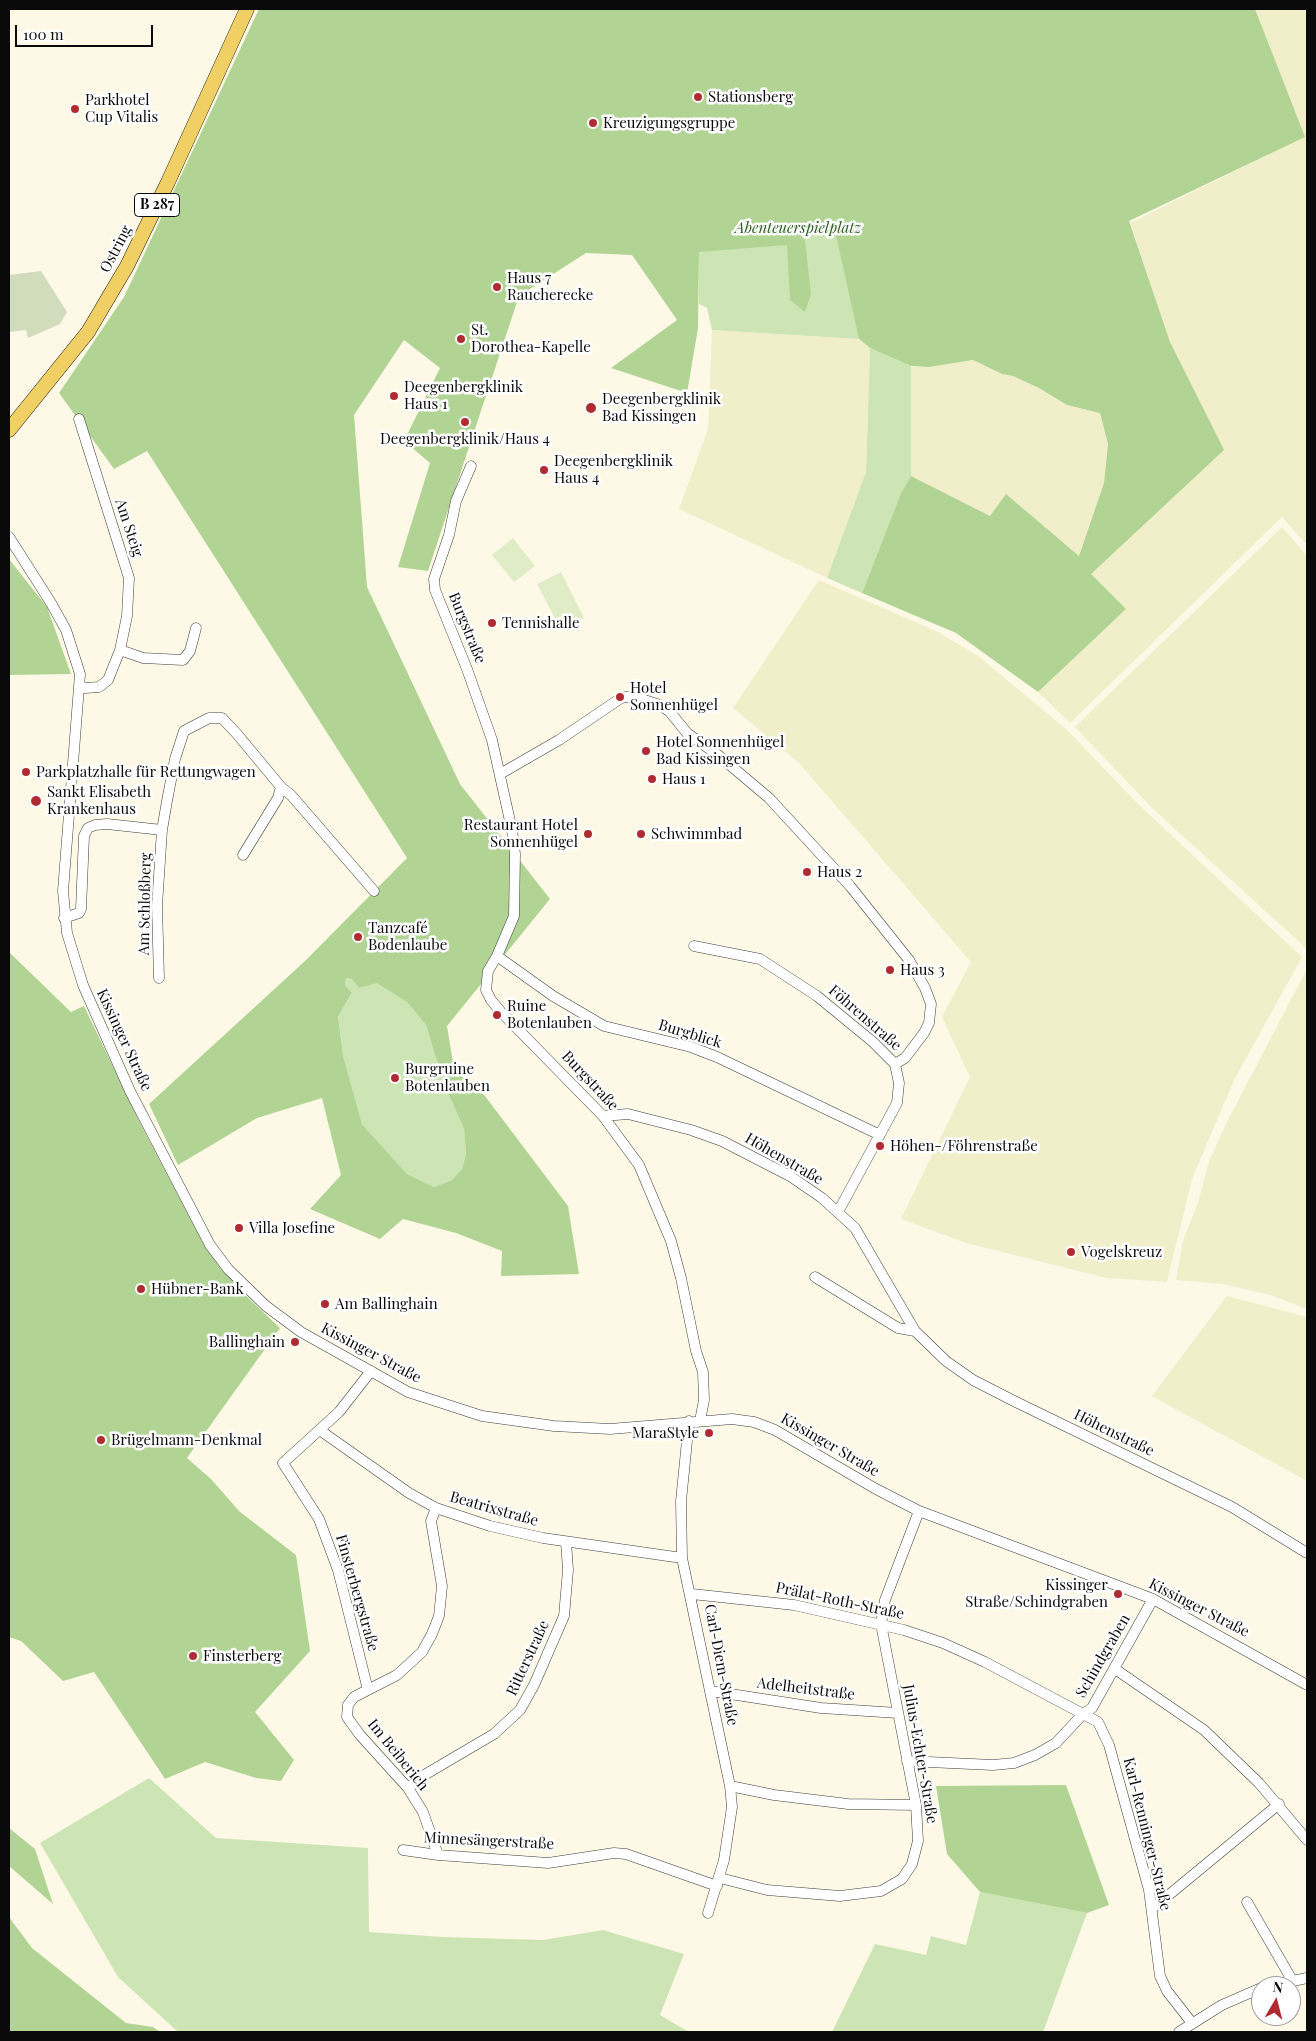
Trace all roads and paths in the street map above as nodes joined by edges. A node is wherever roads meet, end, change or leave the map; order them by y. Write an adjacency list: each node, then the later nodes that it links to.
1 (247, 9): 3 (main road, Ostring / B 287)
2 (79, 419): 7 (street, Am Steig)
3 (9, 430)
4 (471, 466): 9 (street, Burgstraße)
5 (9, 538): 8 (street, Kissinger Straße)
6 (196, 628): 7 (street)
7 (120, 650): 8 (street, Am Steig)
8 (80, 686): 14 (street, Kissinger Straße)
9 (500, 774): 16 (street, Burgstraße); 18 (street)
10 (281, 787): 11 (street, Am Schloßberg); 12 (street); 13 (street, Am Schloßberg)
11 (162, 830): 14 (street); 17 (street, Am Schloßberg)
12 (243, 855)
13 (374, 891)
14 (64, 918): 24 (street, Kissinger Straße)
15 (694, 946): 18 (street, Föhrenstraße)
16 (497, 956): 19 (street, Burgstraße); 20 (street, Burgblick)
17 (160, 978)
18 (896, 1064): 20 (street, Föhrenstraße)
19 (603, 1116): 21 (street, Höhenstraße); 25 (street, Burgstraße)
20 (880, 1134): 21 (street, Föhrenstraße)
21 (838, 1212): 23 (street, Höhenstraße)
22 (815, 1277): 23 (street, Höhenstraße)
23 (915, 1331): 31 (street, Höhenstraße)
24 (371, 1371): 26 (street, Kissinger Straße); 27 (street, Finsterbergstraße)
25 (700, 1420): 26 (street, Kissinger Straße); 29 (street, Kissinger Straße)
26 (689, 1421): 32 (street, Carl-Diem-Straße)
27 (321, 1431): 28 (street, Beatrixstraße); 38 (street, Finsterbergstraße)
28 (436, 1508): 30 (street, Beatrixstraße); 38 (street, Im Beiberich)
29 (919, 1510): 34 (street, Kissinger Straße); 35 (street, Julius-Echter-Straße)
30 (566, 1542): 32 (street, Beatrixstraße); 44 (street, Ritterstraße)
31 (1307, 1553)
32 (682, 1558): 33 (street, Carl-Diem-Straße)
33 (692, 1594): 35 (street, Prälat-Roth-Straße); 39 (street, Carl-Diem-Straße)
34 (1153, 1599): 36 (street, Schindgraben); 37 (street, Kissinger Straße)
35 (881, 1624): 40 (street, Julius-Echter-Straße); 41 (street, Prälat-Roth-Straße)
36 (1115, 1669): 41 (street, Schindgraben); 45 (street)
37 (1307, 1684)
38 (368, 1690): 44 (street, Im Beiberich)
39 (711, 1691): 40 (street, Adelheitstraße); 43 (street, Carl-Diem-Straße)
40 (898, 1713): 42 (street, Julius-Echter-Straße)
41 (1083, 1714): 42 (street, Schindgraben); 52 (street, Karl-Renninger-Straße)
42 (907, 1761): 46 (street, Julius-Echter-Straße)
43 (730, 1786): 46 (street); 50 (street, Carl-Diem-Straße)
44 (408, 1788): 49 (street, Im Beiberich)
45 (1279, 1804): 47 (street); 52 (street)
46 (916, 1805): 50 (street, Julius-Echter-Straße)
47 (1307, 1840)
48 (403, 1850): 49 (street, Minnesängerstraße)
49 (438, 1856): 50 (street, Minnesängerstraße)
50 (718, 1882): 53 (street, Carl-Diem-Straße)
51 (1247, 1902): 54 (street)
52 (1153, 1908): 56 (street, Karl-Renninger-Straße)
53 (708, 1913)
54 (1290, 1976)
55 (1251, 1992): 56 (street)
56 (1192, 2023): 57 (street)
57 (1179, 2032)

